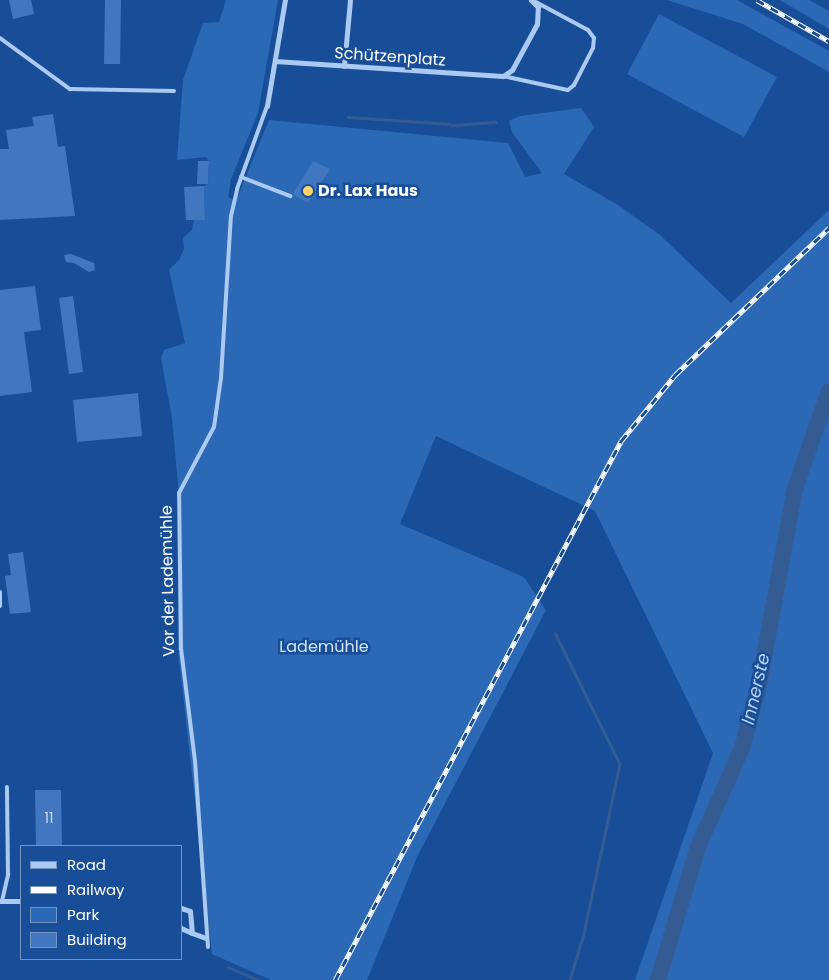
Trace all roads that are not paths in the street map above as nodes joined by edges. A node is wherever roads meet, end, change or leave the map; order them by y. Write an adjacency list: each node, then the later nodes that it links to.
1 (285, 0): 5 (street, Vor der Lademühle)
2 (350, 0): 6 (street)
3 (531, 0): 7 (street); 7 (lane)
4 (0, 38): 8 (lane)
5 (275, 61): 6 (street, Schützenplatz); 9 (street, Vor der Lademühle)
6 (344, 66): 7 (street, Schützenplatz)
7 (504, 76)
8 (174, 91)
9 (267, 106): 10 (lane, Vor der Lademühle)
10 (241, 177): 11 (lane); 20 (lane, Vor der Lademühle)
11 (290, 196)
12 (0, 592): 13 (lane)
13 (0, 606)
14 (7, 787): 15 (lane)
15 (1, 901): 16 (street)
16 (20, 901)
17 (182, 908): 19 (street)
18 (182, 928): 19 (street)
19 (192, 933): 20 (street)
20 (206, 938): 21 (lane, Vor der Lademühle)
21 (208, 947)

